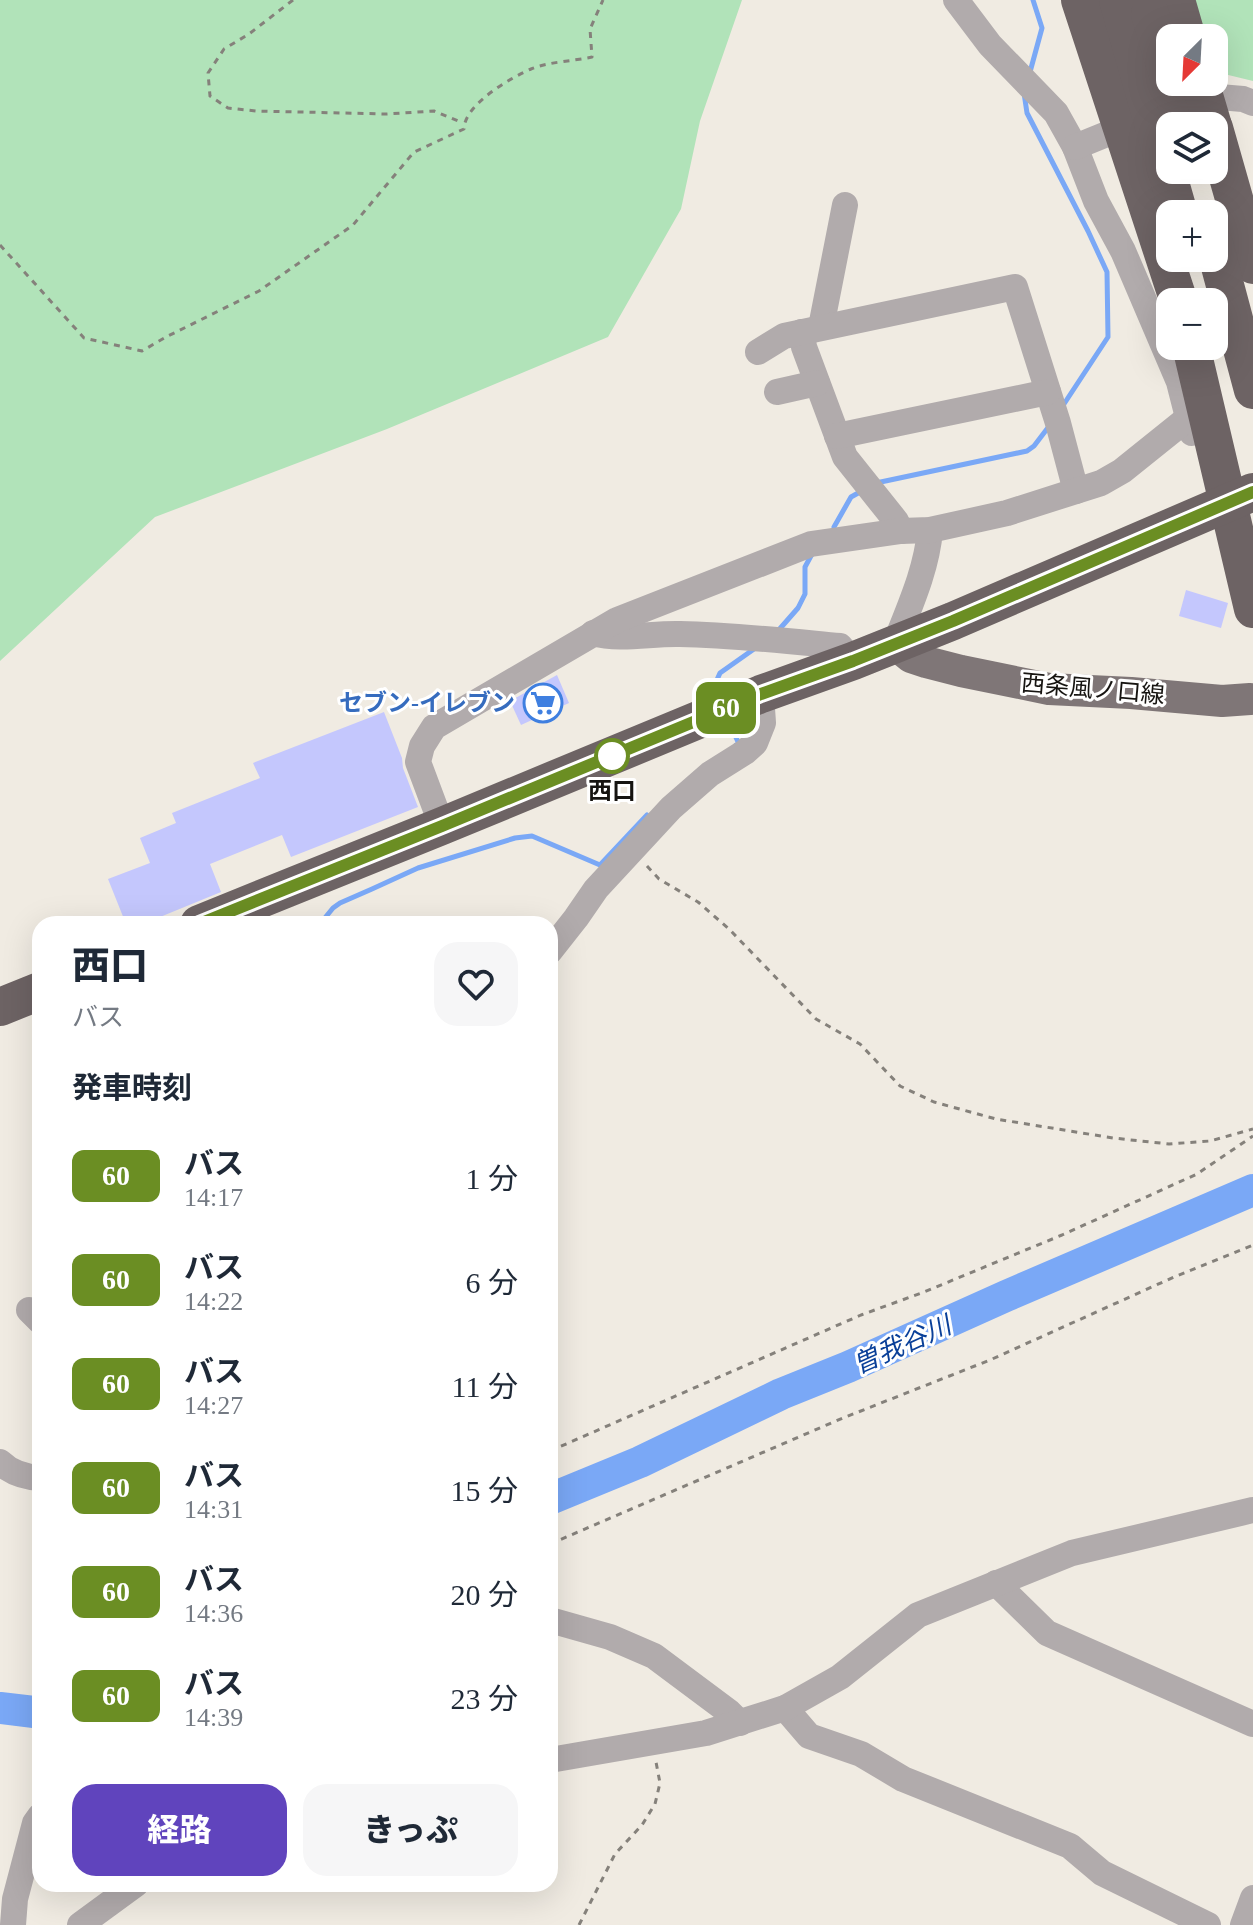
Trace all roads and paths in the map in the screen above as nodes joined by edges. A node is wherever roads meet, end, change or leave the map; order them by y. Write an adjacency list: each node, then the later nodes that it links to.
1 (293, 0): 12 (path)
2 (603, 0): 12 (path)
3 (956, 0): 14 (street)
4 (1080, 0): 20 (highway)
5 (1118, 0): 15 (highway)
6 (1145, 0): 11 (highway)
7 (1176, 0): 8 (highway)
8 (1183, 24)
9 (1253, 103): 10 (street)
10 (1212, 108): 18 (highway)
11 (1179, 112)
12 (464, 123): 17 (path)
13 (1107, 134): 14 (street)
14 (1075, 147): 29 (street)
15 (1175, 200)
16 (845, 205): 21 (street)
17 (0, 245)
18 (1253, 265)
19 (1221, 272): 26 (highway)
20 (1174, 288)
21 (811, 330): 22 (street); 25 (street); 28 (street)
22 (758, 352)
23 (1196, 360): 32 (highway)
24 (1217, 360): 32 (highway)
25 (817, 383): 27 (street); 30 (street)
26 (1253, 390)
27 (777, 392)
28 (1053, 408): 30 (street); 31 (street)
29 (1188, 418): 31 (street); 32 (street)
30 (837, 436): 34 (street)
31 (1076, 491): 33 (street)
32 (1245, 496): 35 (highway); 37 (highway)
33 (930, 530): 34 (street); 37 (street)
34 (901, 531): 36 (street)
35 (1253, 609)
36 (593, 633): 38 (street); 41 (street)
37 (895, 644): 38 (highway); 40 (main road, 西条風ノ口線)
38 (853, 661): 39 (highway)
39 (761, 694): 41 (highway); 42 (street)
40 (1250, 699)
41 (442, 826): 43 (highway)
42 (634, 847): 44 (street); 47 (path)
43 (219, 916)
44 (558, 941)
45 (32, 994): 46 (highway)
46 (0, 1007)
47 (1253, 1129)
48 (1253, 1136): 50 (path)
49 (1253, 1245): 54 (path)
50 (558, 1448)
51 (0, 1462): 52 (street)
52 (32, 1477)
53 (1253, 1510): 55 (street)
54 (558, 1541)
55 (996, 1583): 57 (street); 59 (street)
56 (558, 1622): 58 (street)
57 (785, 1708): 58 (street); 68 (street)
58 (740, 1723): 60 (street)
59 (1253, 1724)
60 (652, 1743): 61 (street); 67 (path)
61 (558, 1759)
62 (32, 1834): 65 (street)
63 (125, 1892): 66 (street)
64 (1253, 1898): 69 (street)
65 (13, 1925)
66 (80, 1925)
67 (579, 1925)
68 (1208, 1925)
69 (1243, 1925)

